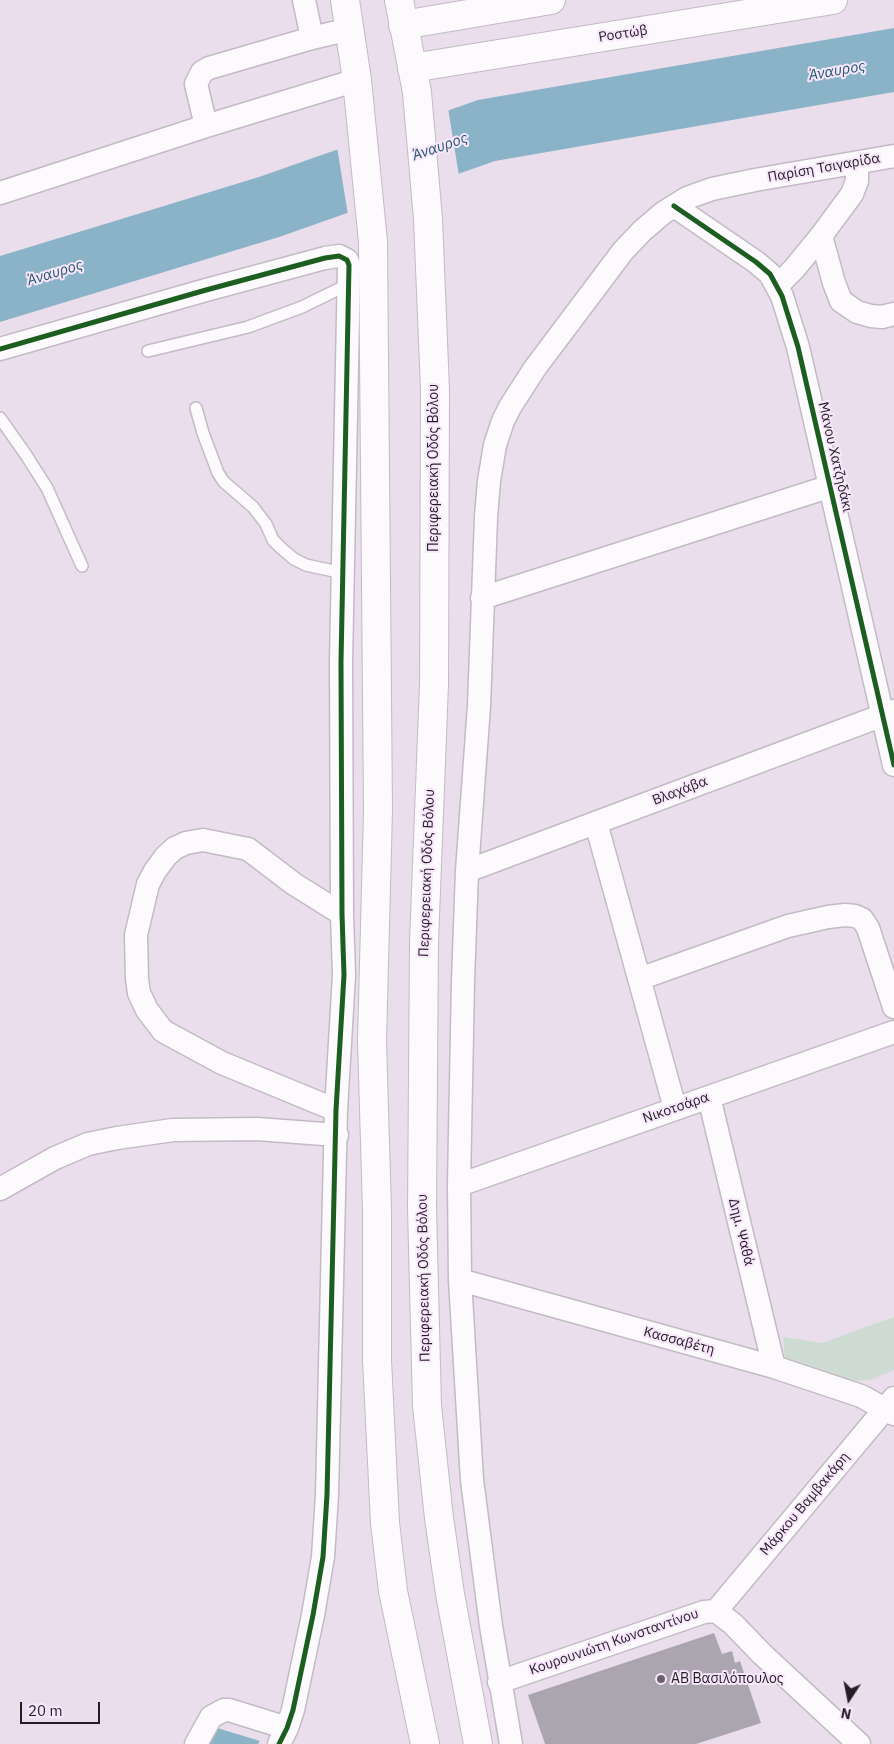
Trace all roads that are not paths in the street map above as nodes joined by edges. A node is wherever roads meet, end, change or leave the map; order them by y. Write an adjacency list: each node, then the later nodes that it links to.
1 (304, 0): 7 (street)
2 (345, 0): 6 (main road)
3 (551, 0): 5 (main road)
4 (833, 0): 8 (main road, Ροστώβ)
5 (401, 13): 8 (main road, Περιφερειακή Οδός Βόλου)
6 (350, 29): 7 (street); 9 (main road)
7 (312, 38): 10 (street)
8 (415, 80): 49 (main road, Περιφερειακή Οδός Βόλου)
9 (358, 90): 10 (street); 48 (main road)
10 (206, 126): 13 (street)
11 (894, 156): 12 (street, Παρίση Τσιγαρίδα)
12 (857, 162): 14 (street, Παρίση Τσιγαρίδα); 15 (street)
13 (0, 193)
14 (674, 206): 17 (street, Μάνου Χατζηδάκι); 26 (street, Παρίση Τσιγαρίδα)
15 (821, 236): 17 (street); 18 (street)
16 (349, 284): 19 (street); 20 (lane); 25 (street)
17 (778, 285): 23 (street, Μάνου Χατζηδάκι)
18 (894, 314)
19 (0, 349)
20 (148, 351)
21 (196, 408): 25 (lane)
22 (0, 418): 24 (lane)
23 (830, 486): 26 (street); 27 (street, Μάνου Χατζηδάκι)
24 (82, 566)
25 (342, 573): 31 (street)
26 (482, 598): 30 (street, Παρίση Τσιγαρίδα)
27 (888, 713): 28 (street, Μάνου Χατζηδάκι); 29 (street, Βλαχάβα)
28 (894, 765)
29 (596, 823): 30 (street, Βλαχάβα); 32 (street)
30 (467, 871): 39 (street, Παρίση Τσιγαρίδα)
31 (342, 914): 37 (street); 37 (street)
32 (639, 979): 33 (street); 36 (street)
33 (894, 1006)
34 (894, 1032): 35 (street, Νικοτσάρα)
35 (708, 1097): 36 (street, Νικοτσάρα); 42 (street, Δημ. Ψαθά)
36 (675, 1108): 39 (street, Νικοτσάρα)
37 (336, 1110): 38 (street)
38 (337, 1135): 40 (street); 46 (street)
39 (459, 1185): 41 (street, Παρίση Τσιγαρίδα)
40 (0, 1188)
41 (460, 1280): 42 (street, Κασσαβέτη); 45 (street, Παρίση Τσιγαρίδα)
42 (774, 1367): 43 (street, Κασσαβέτη)
43 (891, 1407): 44 (street, Μάρκου Βαμβακάρη)
44 (716, 1611): 45 (street, Κουρουνιώτη Κωνσταντίνου); 51 (street, Κουρουνιώτη Κωνσταντίνου)
45 (499, 1682): 50 (street, Παρίση Τσιγαρίδα)
46 (283, 1736): 47 (street)
47 (196, 1744)
48 (424, 1744)
49 (478, 1744)
50 (511, 1744)
51 (859, 1744)

